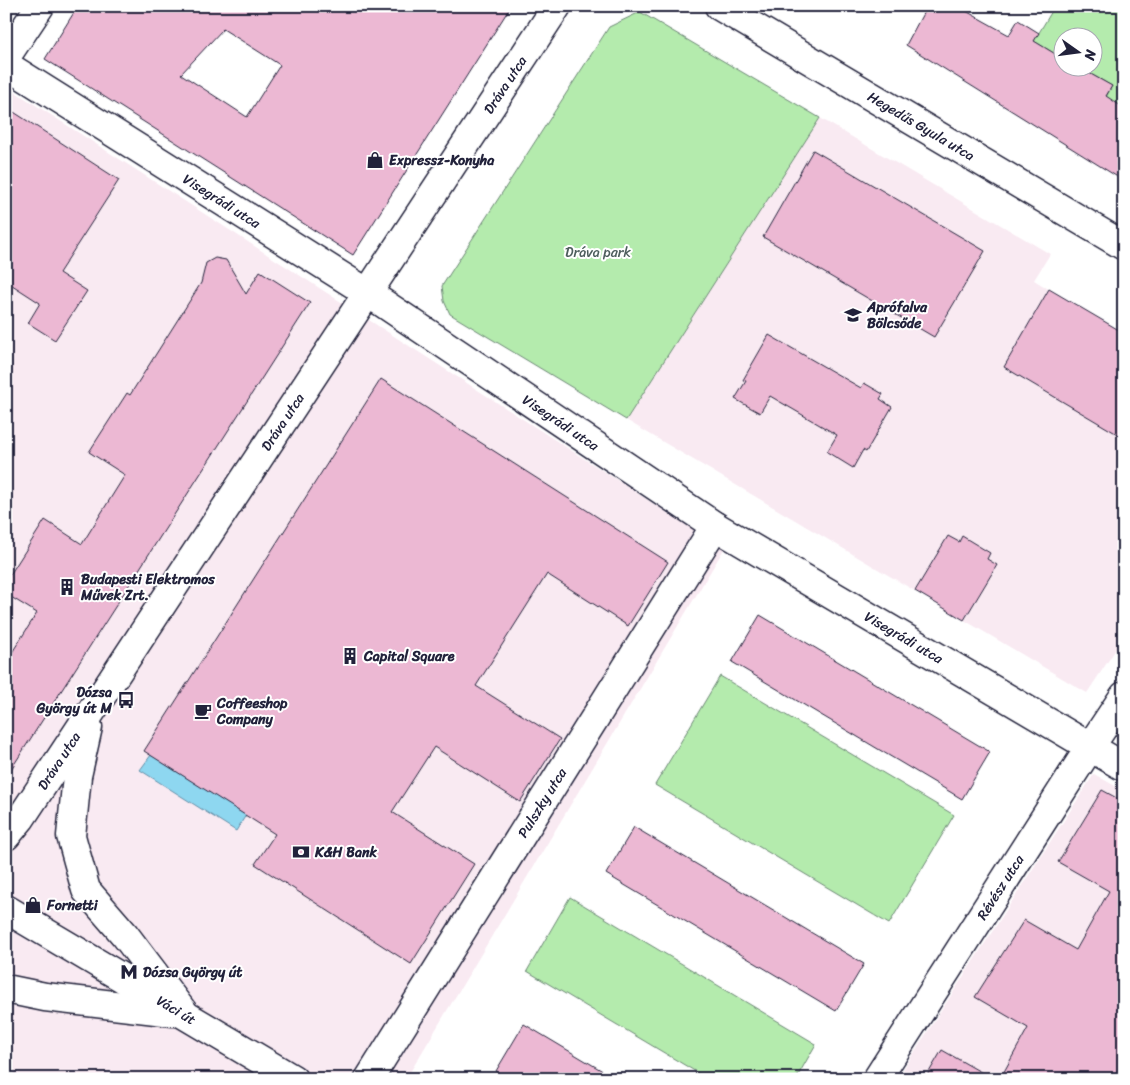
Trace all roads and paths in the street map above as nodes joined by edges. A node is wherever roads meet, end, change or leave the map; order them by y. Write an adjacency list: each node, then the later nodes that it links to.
1 (40, 6): 4 (street)
2 (557, 6): 7 (street, Dráva utca)
3 (719, 6): 6 (street, Hegedűs Gyula utca)
4 (6, 57)
5 (6, 65): 7 (street, Visegrádi utca)
6 (1124, 246)
7 (368, 293): 8 (street, Visegrádi utca); 10 (street, Dráva utca)
8 (714, 526): 11 (street, Visegrádi utca); 18 (street, Pulszky utca)
9 (1124, 696): 11 (street, Révész utca)
10 (92, 710): 13 (street, Dráva utca); 16 (street)
11 (1090, 747): 12 (street, Visegrádi utca); 19 (street, Révész utca)
12 (1124, 767)
13 (6, 836)
14 (6, 909): 16 (street, Váci út)
15 (6, 989): 16 (street)
16 (184, 1013): 17 (street, Váci út)
17 (294, 1079)
18 (370, 1079)
19 (877, 1079)

